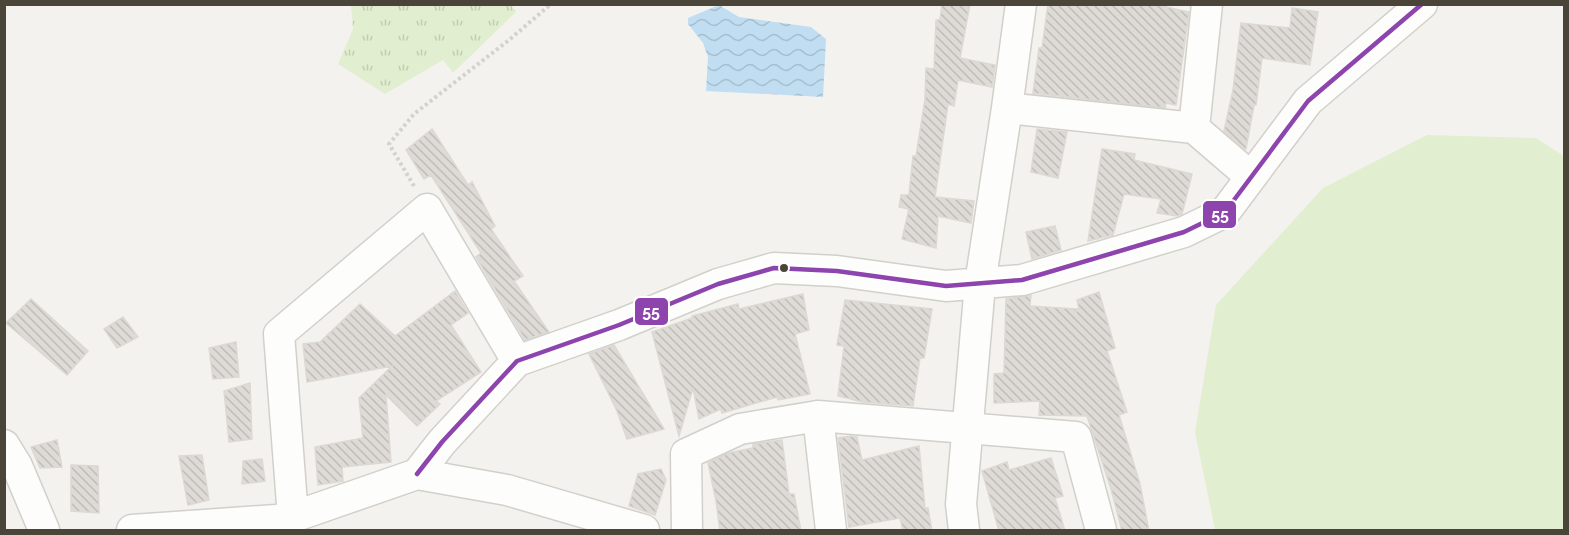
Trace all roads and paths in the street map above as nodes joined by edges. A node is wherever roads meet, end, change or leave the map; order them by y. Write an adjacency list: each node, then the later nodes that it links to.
1 (551, 4): 8 (path)
2 (1021, 4): 5 (street)
3 (1207, 4): 6 (street)
4 (1422, 4): 7 (street)
5 (1007, 108): 6 (street); 9 (street)
6 (1194, 128): 7 (street)
7 (1251, 177): 9 (street)
8 (427, 209): 10 (street); 15 (street)
9 (980, 284): 10 (street); 12 (street)
10 (517, 361): 14 (street)
11 (818, 416): 12 (street); 19 (street); 20 (street)
12 (969, 428): 21 (street); 22 (street)
13 (4, 445): 16 (street)
14 (417, 474): 15 (street); 18 (street)
15 (293, 517): 17 (street)
16 (44, 531)
17 (132, 531)
18 (644, 531)
19 (687, 531)
20 (831, 531)
21 (964, 531)
22 (1101, 531)

